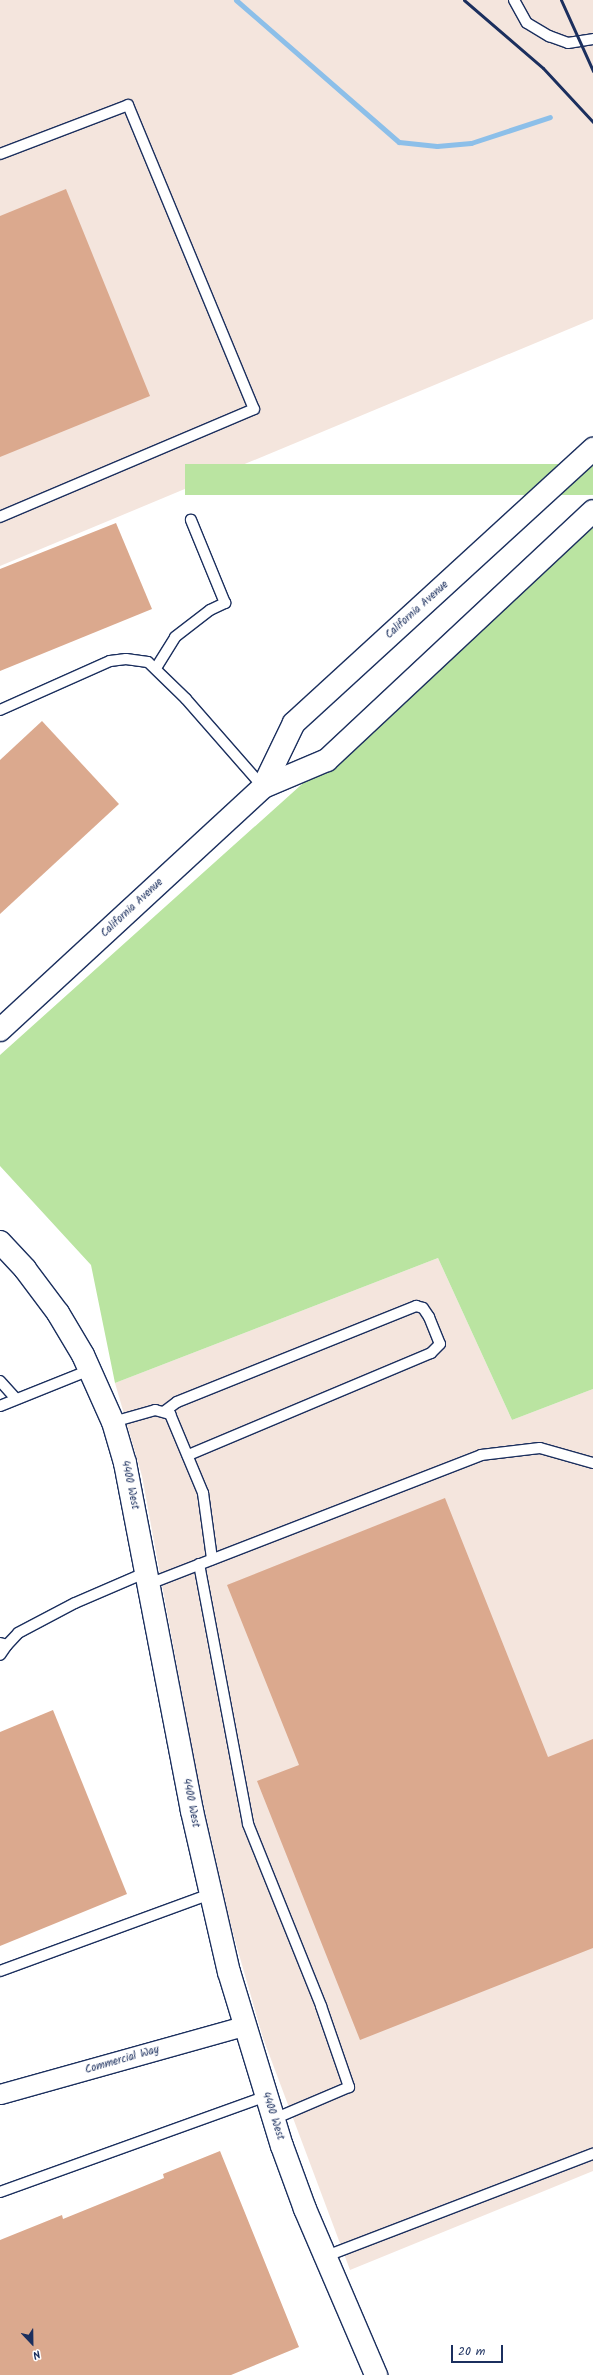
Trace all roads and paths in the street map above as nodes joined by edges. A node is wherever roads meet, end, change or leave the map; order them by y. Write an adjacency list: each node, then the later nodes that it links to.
1 (514, 0): 2 (lane)
2 (593, 39)
3 (0, 154): 6 (lane)
4 (593, 449): 10 (main road, California Avenue)
5 (593, 511): 10 (main road, California Avenue)
6 (0, 517)
7 (191, 520): 8 (lane)
8 (156, 668): 9 (lane); 10 (lane)
9 (0, 710)
10 (263, 787): 11 (main road, California Avenue)
11 (0, 1030)
12 (0, 1242): 13 (main road, 4400 West)
13 (90, 1370): 15 (lane); 18 (main road, 4400 West)
14 (0, 1381): 15 (lane)
15 (16, 1400): 16 (lane)
16 (0, 1406)
17 (165, 1411): 18 (lane); 19 (lane); 19 (lane)
18 (113, 1422): 23 (main road, 4400 West)
19 (188, 1455): 21 (lane)
20 (593, 1463): 21 (lane)
21 (212, 1559): 22 (lane)
22 (199, 1564): 23 (lane); 31 (lane)
23 (148, 1578): 24 (lane); 26 (main road, 4400 West)
24 (4, 1644): 25 (lane)
25 (0, 1655)
26 (210, 1894): 27 (lane); 28 (main road, 4400 West)
27 (0, 1971)
28 (244, 2026): 29 (street, Commercial Way); 30 (main road, 4400 West)
29 (0, 2094)
30 (266, 2096): 31 (main road, 4400 West); 33 (lane)
31 (274, 2119): 34 (main road, 4400 West)
32 (593, 2154): 34 (lane)
33 (0, 2192)
34 (324, 2257): 35 (main road, 4400 West)
35 (376, 2375)

